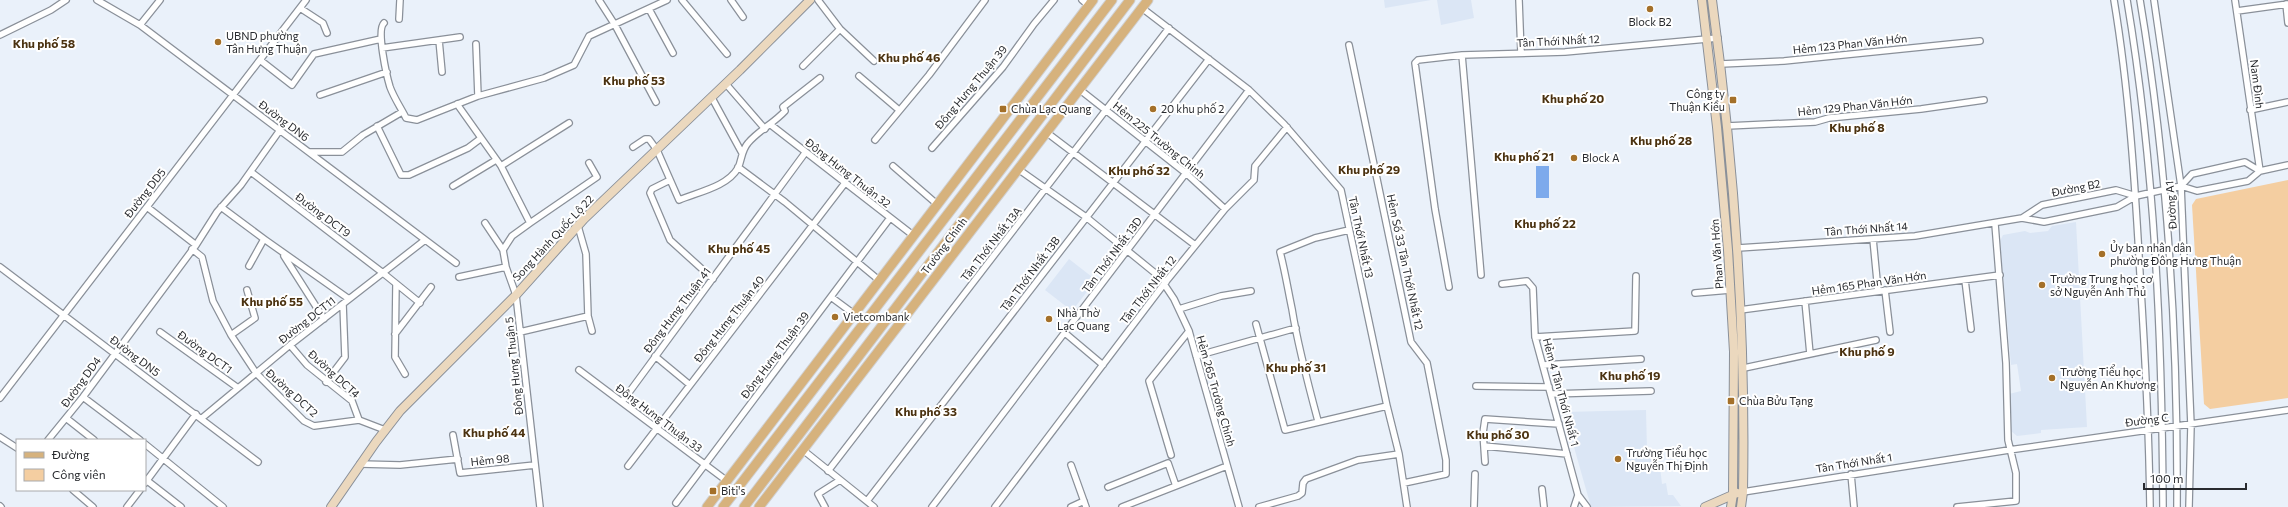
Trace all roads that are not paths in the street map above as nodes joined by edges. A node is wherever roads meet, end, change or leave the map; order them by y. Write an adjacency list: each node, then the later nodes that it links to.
1 (66, 0): 40 (street)
2 (97, 0): 36 (street, Đường DN6)
3 (160, 0): 36 (street)
4 (306, 0): 27 (street, Đường DD5)
5 (400, 0): 32 (street)
6 (599, 0): 35 (street)
7 (668, 0): 29 (street)
8 (682, 0): 52 (street)
9 (731, 0): 31 (street)
10 (810, 0): 63 (main road, Song Hành Quốc Lộ 22)
11 (818, 0): 38 (street)
12 (985, 0): 74 (street)
13 (1054, 0): 90 (street, Đông Hưng Thuận 39)
14 (1112, 0): 131 (main road, Trường Chinh)
15 (1130, 0): 136 (main road, Trường Chinh)
16 (1148, 0): 28 (main road, Trường Chinh)
17 (1519, 0): 51 (street)
18 (1702, 0): 45 (main road, Phan Văn Hớn)
19 (1712, 0): 42 (main road, Phan Văn Hớn)
20 (2114, 0): 115 (street)
21 (2127, 0): 113 (street, Đường A1)
22 (2140, 0): 112 (street, Đường A1)
23 (2154, 0): 110 (street, Đường A1)
24 (2236, 0): 30 (street, Nam Đình)
25 (1088, 2): 116 (main road)
26 (2287, 4): 30 (street); 34 (street)
27 (300, 8): 39 (street); 55 (street, Đường DD5)
28 (1142, 8): 37 (street, Tân Thới Nhất 13); 64 (main road, Trường Chinh)
29 (649, 9): 35 (street); 50 (street)
30 (2237, 11): 76 (street, Nam Đình)
31 (743, 17)
32 (399, 19)
33 (384, 23): 43 (street)
34 (2288, 23)
35 (615, 25): 68 (street); 71 (street)
36 (140, 26): 66 (street, Đường DN6)
37 (1169, 28): 54 (street, Tân Thới Nhất 13); 75 (street, Tân Thới Nhất 13A)
38 (840, 29): 56 (street); 58 (street)
39 (327, 33)
40 (0, 35)
41 (460, 37): 44 (street)
42 (1718, 38): 45 (street, Tân Thới Nhất 12); 57 (main road, Phan Văn Hớn)
43 (381, 39): 49 (street); 55 (street)
44 (439, 40): 49 (street); 60 (street)
45 (1707, 40): 51 (street, Tân Thới Nhất 12); 163 (main road, Phan Văn Hớn)
46 (1980, 41): 57 (street, Hẻm 123 Phan Văn Hớn)
47 (476, 44): 68 (street)
48 (1350, 45): 259 (street, Hẻm Số 33 Tân Thới Nhất 12)
49 (382, 48): 59 (street)
50 (673, 53)
51 (1521, 53): 53 (street, Tân Thới Nhất 12)
52 (727, 54)
53 (1462, 55): 150 (street); 161 (street, Tân Thới Nhất 12)
54 (1209, 59): 65 (street, Tân Thới Nhất 13); 88 (street, Tân Thới Nhất 13B)
55 (260, 60): 66 (street, Đường DD5)
56 (874, 61)
57 (1721, 64): 81 (main road, Phan Văn Hớn)
58 (803, 66)
59 (387, 72): 67 (street); 77 (street)
60 (442, 72)
61 (859, 76): 74 (street)
62 (820, 78): 79 (street)
63 (726, 84): 69 (main road, Song Hành Quốc Lộ 22); 83 (street)
64 (1079, 89): 75 (street, Hẻm 225 Trường Chinh); 85 (main road, Trường Chinh)
65 (1250, 90): 82 (street, Tân Thới Nhất 13); 105 (street, Tân Thới Nhất 13D)
66 (234, 95): 84 (street, Đường DN6); 117 (street, Đường DD5)
67 (320, 95)
68 (478, 96): 73 (street)
69 (712, 98): 91 (main road, Song Hành Quốc Lộ 22); 94 (street)
70 (1984, 100): 81 (street, Hẻm 129 Phan Văn Hớn)
71 (656, 102)
72 (2288, 102): 76 (street)
73 (457, 104): 77 (street); 86 (street)
74 (899, 110): 87 (street)
75 (1107, 110): 88 (street, Hẻm 225 Trường Chinh); 93 (street, Tân Thới Nhất 13A)
76 (2250, 110): 103 (street, Nam Đình)
77 (402, 112): 80 (street)
78 (569, 124): 98 (street)
79 (771, 125): 83 (street); 95 (street, Đông Hưng Thuận 32)
80 (377, 126): 86 (street); 92 (street)
81 (1727, 126): 139 (main road, Phan Văn Hớn)
82 (1287, 127): 119 (street, Tân Thới Nhất 12); 130 (street, Tân Thới Nhất 13)
83 (765, 129): 94 (street)
84 (280, 130): 92 (street, Đường DN6); 104 (street)
85 (1046, 132): 93 (street); 102 (main road, Trường Chinh)
86 (480, 139): 96 (street)
87 (875, 140)
88 (1146, 140): 105 (street, Hẻm 225 Trường Chinh); 107 (street, Tân Thới Nhất 13B)
89 (632, 147): 91 (street)
90 (932, 148)
91 (657, 150): 106 (street); 128 (main road, Song Hành Quốc Lộ 22)
92 (310, 152): 135 (street, Đường DN6)
93 (1074, 152): 107 (street); 111 (street, Tân Thới Nhất 13A)
94 (742, 153): 101 (street)
95 (806, 153): 108 (street, Đông Hưng Thuận 32); 114 (street, Đông Hưng Thuận 41)
96 (496, 160): 98 (street); 109 (street)
97 (590, 163): 125 (street)
98 (501, 166): 125 (street)
99 (893, 166): 116 (street)
100 (2288, 166): 103 (street, Đường B2)
101 (738, 167): 106 (street); 114 (street)
102 (1018, 169): 111 (street, Hẻm 265 Trường Chinh); 141 (main road, Trường Chinh)
103 (2260, 171): 110 (street, Đường B2); 110 (street, Đường B2)
104 (250, 172): 118 (street); 149 (street, Đường DCT9)
105 (1187, 174): 119 (street, Hẻm 225 Trường Chinh); 120 (street, Tân Thới Nhất 13D)
106 (670, 180): 154 (street)
107 (1114, 182): 120 (street); 121 (street, Tân Thới Nhất 13B)
108 (845, 183): 122 (street, Đông Hưng Thuận 32); 129 (street, Đông Hưng Thuận 40)
109 (453, 186)
110 (2181, 186): 112 (street, Đường B2); 224 (street, Đường A1)
111 (1046, 189): 121 (street, Hẻm 265 Trường Chinh); 253 (street, Tân Thới Nhất 13A)
112 (2166, 190): 113 (street, Đường B2); 225 (street, Đường A1)
113 (2152, 193): 115 (street, Đường B2); 226 (street, Đường A1)
114 (776, 195): 129 (street); 154 (street, Đông Hưng Thuận 41)
115 (2136, 196): 123 (street, Đường B2); 123 (street, Đường B2); 228 (street)
116 (938, 205): 126 (main road)
117 (147, 207): 138 (street, Đường DCT2); 177 (street, Đường DD5)
118 (221, 208): 133 (street); 138 (street)
119 (1225, 209): 137 (street, Tân Thới Nhất 12)
120 (1155, 215): 137 (street); 142 (street, Tân Thới Nhất 13D)
121 (1086, 217): 142 (street, Hẻm 265 Trường Chinh); 268 (street, Tân Thới Nhất 13B)
122 (890, 218): 132 (street, Đông Hưng Thuận 32); 145 (street, Đông Hưng Thuận 39)
123 (2022, 218): 127 (street, Đường B2)
124 (485, 223): 140 (street)
125 (530, 223): 140 (street)
126 (923, 224): 131 (main road); 132 (main road)
127 (1995, 224): 134 (street, Tân Thới Nhất 14); 151 (street)
128 (578, 226): 168 (main road, Song Hành Quốc Lộ 22); 178 (street)
129 (813, 226): 145 (street); 207 (street, Đông Hưng Thuận 40)
130 (1349, 230): 181 (street); 216 (street, Tân Thới Nhất 13)
131 (934, 233): 136 (main road); 278 (main road, Trường Chinh)
132 (914, 236): 156 (main road)
133 (264, 239): 143 (street); 146 (street)
134 (1873, 239): 139 (street, Tân Thới Nhất 14); 166 (street)
135 (426, 240): 144 (street, Đường DN6); 149 (street, Đường DCT11)
136 (946, 242): 141 (main road); 279 (main road, Trường Chinh)
137 (1196, 245): 157 (street, Tân Thới Nhất 12)
138 (194, 247): 190 (street, Đường DCT2); 195 (street, Đường DD4)
139 (1738, 248): 175 (main road, Phan Văn Hớn)
140 (503, 250): 148 (street, Đông Hưng Thuận 5)
141 (956, 250): 238 (main road, Trường Chinh)
142 (1128, 251): 157 (street, Hẻm 265 Trường Chinh); 188 (street, Tân Thới Nhất 13D)
143 (283, 254): 170 (street); 179 (street)
144 (456, 263)
145 (857, 263): 156 (street); 169 (street, Đông Hưng Thuận 39)
146 (249, 266)
147 (0, 267): 177 (street, Đường DN5)
148 (506, 267): 153 (street); 168 (street, Đông Hưng Thuận 5)
149 (383, 273): 158 (street, Đường DCT9); 170 (street, Đường DCT11)
150 (1481, 275)
151 (2000, 275): 155 (street, Hẻm 165 Phan Văn Hớn); 239 (street)
152 (1636, 276): 192 (street)
153 (459, 277)
154 (713, 279): 197 (street, Đông Hưng Thuận 41)
155 (1965, 280): 164 (street, Hẻm 165 Phan Văn Hớn); 182 (street)
156 (880, 281): 176 (main road)
157 (1165, 283): 174 (street, Hẻm 265 Trường Chinh); 200 (street, Tân Thới Nhất 12)
158 (396, 284): 173 (street, Đường DCT9); 189 (street)
159 (1502, 284): 192 (street, Hẻm 4 Tân Thới Nhất 1)
160 (431, 287): 173 (street)
161 (1449, 287)
162 (247, 290): 190 (street)
163 (1730, 290): 167 (street); 266 (main road, Phan Văn Hớn)
164 (1885, 290): 166 (street, Hẻm 165 Phan Văn Hớn); 187 (street)
165 (1251, 291): 174 (street)
166 (1878, 291): 171 (street, Hẻm 165 Phan Văn Hớn)
167 (1695, 293)
168 (516, 294): 186 (street, Đông Hưng Thuận 5); 229 (main road, Song Hành Quốc Lộ 22)
169 (832, 297): 176 (street); 249 (street, Đông Hưng Thuận 39)
170 (349, 299): 172 (street, Đường DCT11)
171 (1805, 302): 175 (street, Hẻm 165 Phan Văn Hớn); 196 (street)
172 (343, 304): 179 (street, Đường DCT11); 206 (street)
173 (420, 304): 189 (street)
174 (1179, 309): 184 (street, Hẻm 265 Trường Chinh)
175 (1740, 310): 202 (main road, Phan Văn Hớn)
176 (854, 314): 258 (main road)
177 (64, 315): 195 (street, Đường DN5); 214 (street, Đường DD5)
178 (588, 316): 183 (street); 186 (street)
179 (324, 318): 194 (street, Đường DCT11)
180 (1256, 324): 191 (street)
181 (1296, 328): 191 (street); 222 (street)
182 (1971, 329)
183 (592, 331)
184 (1189, 331): 198 (street, Hẻm 265 Trường Chinh); 242 (street)
185 (160, 332): 210 (street, Đường DCT1)
186 (520, 332): 248 (street, Đông Hưng Thuận 5)
187 (1890, 332)
188 (1065, 333): 200 (street); 283 (street, Tân Thới Nhất 13D)
189 (395, 334): 205 (street)
190 (231, 335): 204 (street, Đường DCT2)
191 (1260, 337): 198 (street); 222 (street)
192 (1535, 337): 201 (street, Hẻm 4 Tân Thới Nhất 1)
193 (1876, 340): 196 (street)
194 (290, 345): 204 (street, Đường DCT11); 206 (street, Đường DCT4)
195 (114, 352): 213 (street, Đường DD4); 218 (street, Đường DN5)
196 (1810, 354): 202 (street)
197 (655, 356): 207 (street); 215 (street, Đông Hưng Thuận 41)
198 (1196, 356): 252 (street, Hẻm 265 Trường Chinh)
199 (1641, 358): 201 (street)
200 (1103, 365): 284 (street, Tân Thới Nhất 12)
201 (1543, 365): 209 (street, Hẻm 4 Tân Thới Nhất 1)
202 (1744, 368): 265 (main road, Phan Văn Hớn)
203 (579, 370): 215 (street, Đông Hưng Thuận 33)
204 (256, 373): 210 (street, Đường DCT11); 221 (street, Đường DCT2)
205 (405, 374)
206 (326, 382): 221 (street, Đường DCT4)
207 (690, 385): 227 (street, Đông Hưng Thuận 40)
208 (1476, 386): 209 (street)
209 (1549, 387): 212 (street, Hẻm 4 Tân Thới Nhất 1)
210 (238, 388): 220 (street, Đường DCT11)
211 (1652, 391): 212 (street)
212 (1551, 394): 223 (street, Hẻm 4 Tân Thới Nhất 1)
213 (83, 397): 219 (street, Đường DD4); 234 (street)
214 (0, 398)
215 (622, 402): 227 (street, Đông Hưng Thuận 33)
216 (1387, 406): 222 (street); 240 (street, Tân Thới Nhất 13)
217 (2288, 410): 224 (street, Đường C)
218 (196, 414): 220 (street, Đường DN5); 243 (street)
219 (66, 418): 232 (street, Đường DD4); 233 (street)
220 (202, 418): 245 (street, Đường DN5)
221 (359, 420): 229 (street, Đường DCT2)
222 (1318, 421)
223 (1559, 424): 236 (street); 241 (street, Hẻm 4 Tân Thới Nhất 1)
224 (2191, 424): 225 (street, Đường C); 303 (street, Đường A1)
225 (2177, 426): 226 (street, Đường C); 302 (street, Đường A1)
226 (2162, 428): 228 (street, Đường C); 301 (street, Đường A1)
227 (657, 429): 249 (street, Đông Hưng Thuận 33); 251 (street, Đông Hưng Thuận 40)
228 (2149, 429): 239 (street, Đường C); 300 (street)
229 (385, 430): 247 (main road, Song Hành Quốc Lộ 22)
230 (454, 435): 244 (street, Hẻm 98)
231 (0, 437): 237 (street)
232 (49, 439)
233 (93, 439)
234 (139, 439)
235 (146, 445): 243 (street)
236 (1484, 446): 241 (street); 246 (street)
237 (16, 447)
238 (803, 450): 253 (street); 280 (main road, Trường Chinh)
239 (2009, 450): 255 (street, Tân Thới Nhất 1); 299 (street)
240 (1399, 454): 259 (street, Tân Thới Nhất 13); 289 (street)
241 (1567, 454): 267 (street, Hẻm 4 Tân Thới Nhất 1)
242 (1171, 455)
243 (163, 458): 257 (street); 274 (street)
244 (458, 459): 247 (street); 248 (street, Hẻm 98)
245 (258, 462)
246 (1485, 462)
247 (360, 464): 275 (main road, Song Hành Quốc Lộ 22)
248 (535, 465): 276 (street, Đông Hưng Thuận 5)
249 (705, 465): 258 (street, Đông Hưng Thuận 33); 270 (street, Đông Hưng Thuận 39)
250 (1071, 465): 269 (street)
251 (628, 466)
252 (1227, 466): 260 (street); 288 (street, Hẻm 265 Trường Chinh)
253 (828, 471): 256 (street)
254 (1474, 474): 291 (street)
255 (1851, 474): 265 (street, Tân Thới Nhất 1); 298 (street)
256 (840, 480): 268 (street); 281 (street)
257 (146, 481): 273 (street)
258 (726, 481): 277 (main road)
259 (1404, 483): 290 (street, Tân Thới Nhất 13)
260 (1176, 486): 261 (street); 287 (street)
261 (1108, 487)
262 (1542, 489): 292 (street)
263 (74, 491): 271 (street)
264 (139, 491): 272 (street)
265 (1743, 492): 266 (main road, Tân Thới Nhất 1); 297 (main road, Phan Văn Hớn)
266 (1733, 494): 295 (main road, Tân Thới Nhất 1); 296 (main road, Phan Văn Hớn)
267 (1578, 495): 293 (street); 294 (street, Hẻm 4 Tân Thới Nhất 1)
268 (867, 501): 282 (street)
269 (1084, 501): 285 (street); 286 (street)
270 (676, 503)
271 (93, 507)
272 (127, 507)
273 (181, 507)
274 (223, 507)
275 (331, 507)
276 (540, 507)
277 (707, 507)
278 (723, 507)
279 (744, 507)
280 (759, 507)
281 (825, 507)
282 (874, 507)
283 (932, 507)
284 (995, 507)
285 (1071, 507)
286 (1086, 507)
287 (1122, 507)
288 (1239, 507)
289 (1259, 507)
290 (1407, 507)
291 (1474, 507)
292 (1544, 507)
293 (1574, 507)
294 (1587, 507)
295 (1705, 507)
296 (1731, 507)
297 (1741, 507)
298 (1854, 507)
299 (1957, 507)
300 (2150, 507)
301 (2163, 507)
302 (2177, 507)
303 (2189, 507)

